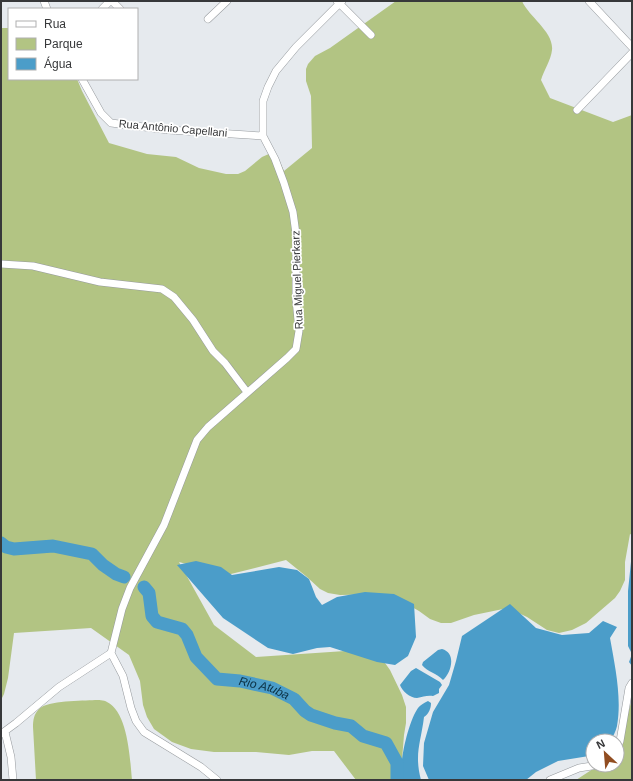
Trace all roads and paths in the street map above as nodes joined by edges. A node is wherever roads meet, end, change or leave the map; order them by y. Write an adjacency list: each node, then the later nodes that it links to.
1 (111, 1): 5 (street); 6 (street)
2 (227, 1): 7 (street)
3 (589, 1): 9 (street)
4 (339, 2): 8 (street); 13 (street, Rua Miguel Pierkarz)
5 (103, 8)
6 (119, 8)
7 (208, 19)
8 (371, 35)
9 (632, 47)
10 (632, 53): 12 (street)
11 (83, 80): 13 (street, Rua Antônio Capellani)
12 (577, 110)
13 (263, 136): 15 (street, Rua Miguel Pierkarz)
14 (1, 264): 15 (street)
15 (247, 392): 16 (street, Rua Miguel Pierkarz)
16 (111, 653): 18 (street); 22 (street)
17 (632, 683): 19 (street)
18 (3, 733): 21 (street)
19 (621, 733)
20 (585, 767): 23 (street)
21 (13, 780)
22 (217, 780)
23 (550, 780)

